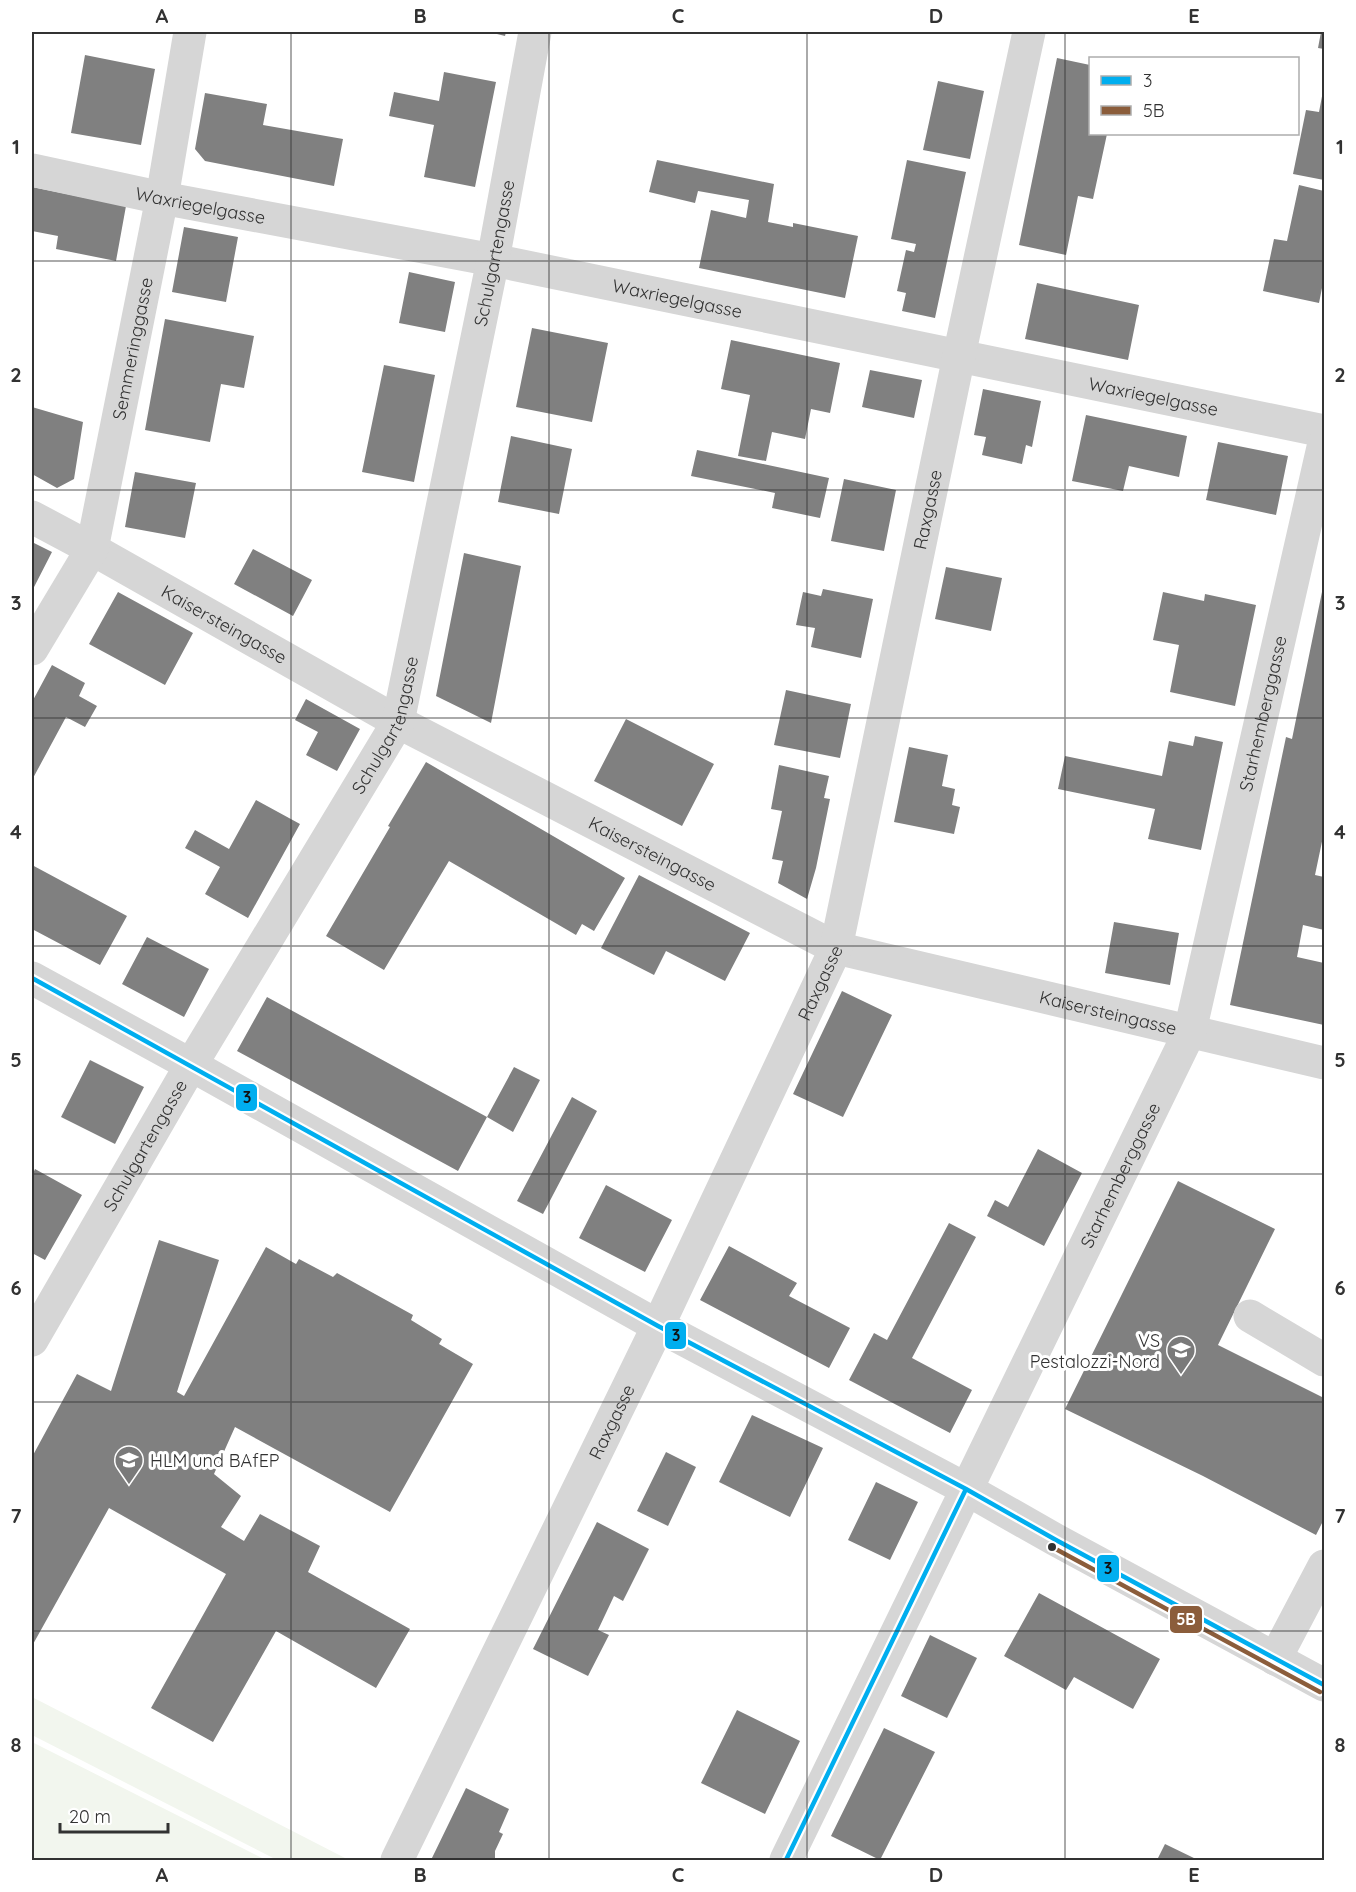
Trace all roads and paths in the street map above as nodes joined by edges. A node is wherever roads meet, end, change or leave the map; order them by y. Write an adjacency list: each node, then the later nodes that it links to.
1 (190, 32): 5 (street, Semmeringgasse)
2 (535, 32): 6 (street, Schulgartengasse)
3 (1029, 32): 7 (street, Raxgasse)
4 (32, 170): 5 (street, Waxriegelgasse)
5 (162, 198): 6 (street, Waxriegelgasse); 11 (street, Semmeringgasse)
6 (493, 260): 7 (street, Waxriegelgasse); 13 (street, Schulgartengasse)
7 (959, 356): 8 (street, Waxriegelgasse); 14 (street, Raxgasse)
8 (1324, 431)
9 (1324, 443): 16 (street, Starhemberggasse)
10 (32, 517): 11 (street, Kaisersteingasse)
11 (92, 549): 12 (street, Semmeringgasse); 13 (street, Kaisersteingasse)
12 (32, 649)
13 (398, 722): 14 (street, Kaisersteingasse); 18 (street, Schulgartengasse)
14 (836, 948): 16 (street, Kaisersteingasse); 20 (street, Raxgasse)
15 (32, 978): 18 (street)
16 (1190, 1031): 17 (street, Kaisersteingasse); 23 (street, Starhemberggasse)
17 (1324, 1064)
18 (191, 1065): 20 (street); 21 (street, Schulgartengasse)
19 (1250, 1316): 22 (street)
20 (658, 1326): 23 (street); 27 (street, Raxgasse)
21 (32, 1340)
22 (1324, 1360)
23 (966, 1489): 25 (street); 28 (street, Starhemberggasse)
24 (1324, 1566): 25 (street)
25 (1275, 1659): 26 (street)
26 (1324, 1685)
27 (397, 1860)
28 (786, 1860)

